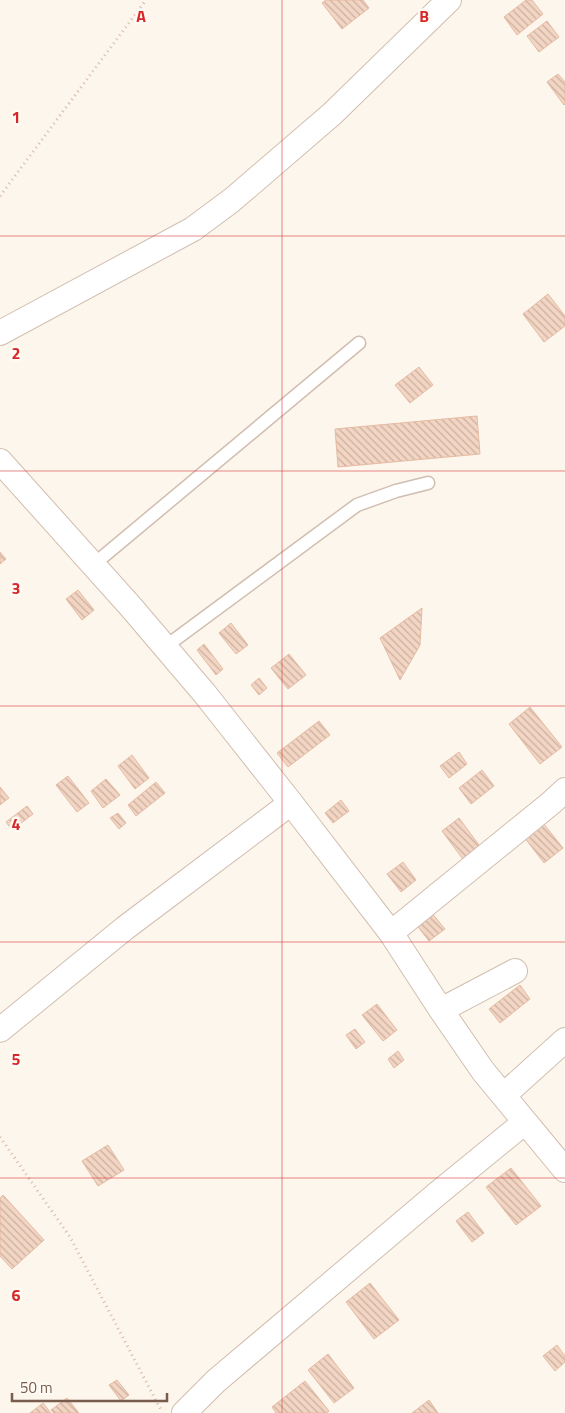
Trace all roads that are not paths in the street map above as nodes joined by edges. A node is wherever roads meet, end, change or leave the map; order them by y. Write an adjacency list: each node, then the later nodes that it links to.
1 (449, 0): 2 (street)
2 (0, 333)
3 (359, 343): 6 (lane)
4 (0, 462): 6 (street)
5 (428, 483): 7 (lane)
6 (93, 565): 7 (street)
7 (165, 647): 9 (street)
8 (565, 790): 10 (street)
9 (291, 803): 10 (street); 13 (street)
10 (391, 934): 12 (street)
11 (515, 971): 12 (street)
12 (441, 1010): 15 (street)
13 (0, 1030)
14 (565, 1040): 15 (street)
15 (504, 1095): 16 (street)
16 (525, 1122): 17 (street); 18 (street)
17 (565, 1170)
18 (184, 1413)

